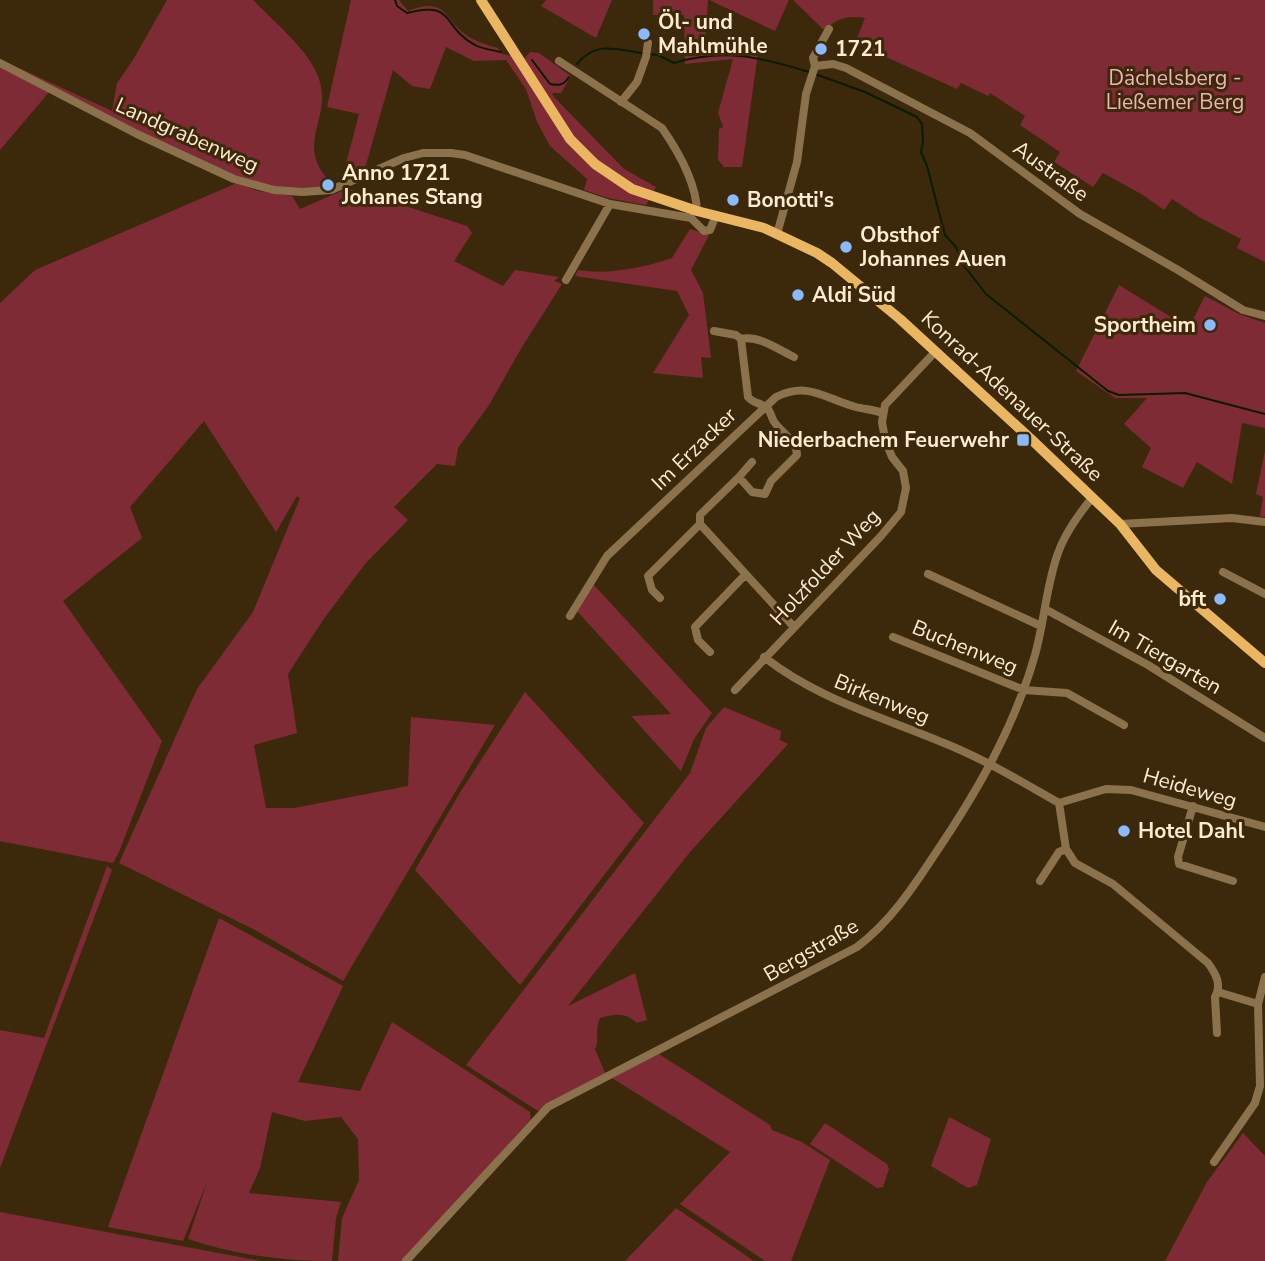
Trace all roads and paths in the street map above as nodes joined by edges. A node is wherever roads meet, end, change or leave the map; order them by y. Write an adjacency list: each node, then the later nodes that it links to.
1 (481, 0): 9 (main road, Konrad-Adenauer-Straße)
2 (829, 30): 6 (street)
3 (648, 50): 7 (street)
4 (559, 61): 7 (street)
5 (0, 63): 8 (street, Landgrabenweg)
6 (814, 68): 11 (street); 13 (street, Austraße)
7 (621, 102): 9 (street)
8 (610, 204): 10 (street, Landgrabenweg); 12 (street)
9 (697, 211): 10 (main road, Konrad-Adenauer-Straße)
10 (716, 215): 11 (main road, Konrad-Adenauer-Straße)
11 (777, 233): 16 (main road, Konrad-Adenauer-Straße)
12 (566, 280)
13 (1265, 316)
14 (714, 331): 15 (street)
15 (741, 339): 17 (street); 18 (street)
16 (935, 352): 19 (street); 22 (main road, Konrad-Adenauer-Straße)
17 (794, 357)
18 (765, 405): 19 (street, Im Erzacker); 21 (street); 32 (street, Im Erzacker)
19 (883, 413): 34 (street, Holzfolder Weg)
20 (752, 462): 21 (street)
21 (739, 477): 24 (street)
22 (1092, 498): 25 (main road, Konrad-Adenauer-Straße); 31 (street, Bergstraße)
23 (1265, 522): 25 (street)
24 (700, 524): 28 (street); 30 (street)
25 (1120, 524): 38 (main road, Konrad-Adenauer-Straße)
26 (1223, 572): 29 (street)
27 (928, 574): 33 (street)
28 (745, 575): 34 (street); 36 (street)
29 (1265, 594)
30 (660, 598)
31 (1045, 609): 33 (street, Bergstraße); 42 (street, Im Tiergarten)
32 (570, 616)
33 (1041, 626): 40 (street, Bergstraße)
34 (794, 627): 37 (street, Holzfolder Weg)
35 (893, 637): 40 (street, Buchenweg)
36 (710, 652)
37 (764, 657): 39 (street, Holzfolder Weg); 43 (street, Birkenweg)
38 (1265, 663)
39 (735, 690)
40 (1024, 690): 41 (street, Buchenweg); 43 (street, Bergstraße)
41 (1124, 724)
42 (1265, 738)
43 (992, 765): 44 (street); 56 (street, Bergstraße)
44 (1059, 803): 45 (street, Heideweg); 47 (street)
45 (1193, 806): 46 (street, Heideweg); 49 (street)
46 (1265, 827)
47 (1066, 849): 48 (street); 51 (street)
48 (1040, 881)
49 (1233, 881)
50 (1265, 977): 52 (street)
51 (1219, 992): 52 (street); 53 (street)
52 (1261, 1000): 54 (street)
53 (1217, 1033)
54 (1262, 1055): 55 (street)
55 (1214, 1161)
56 (406, 1261)

